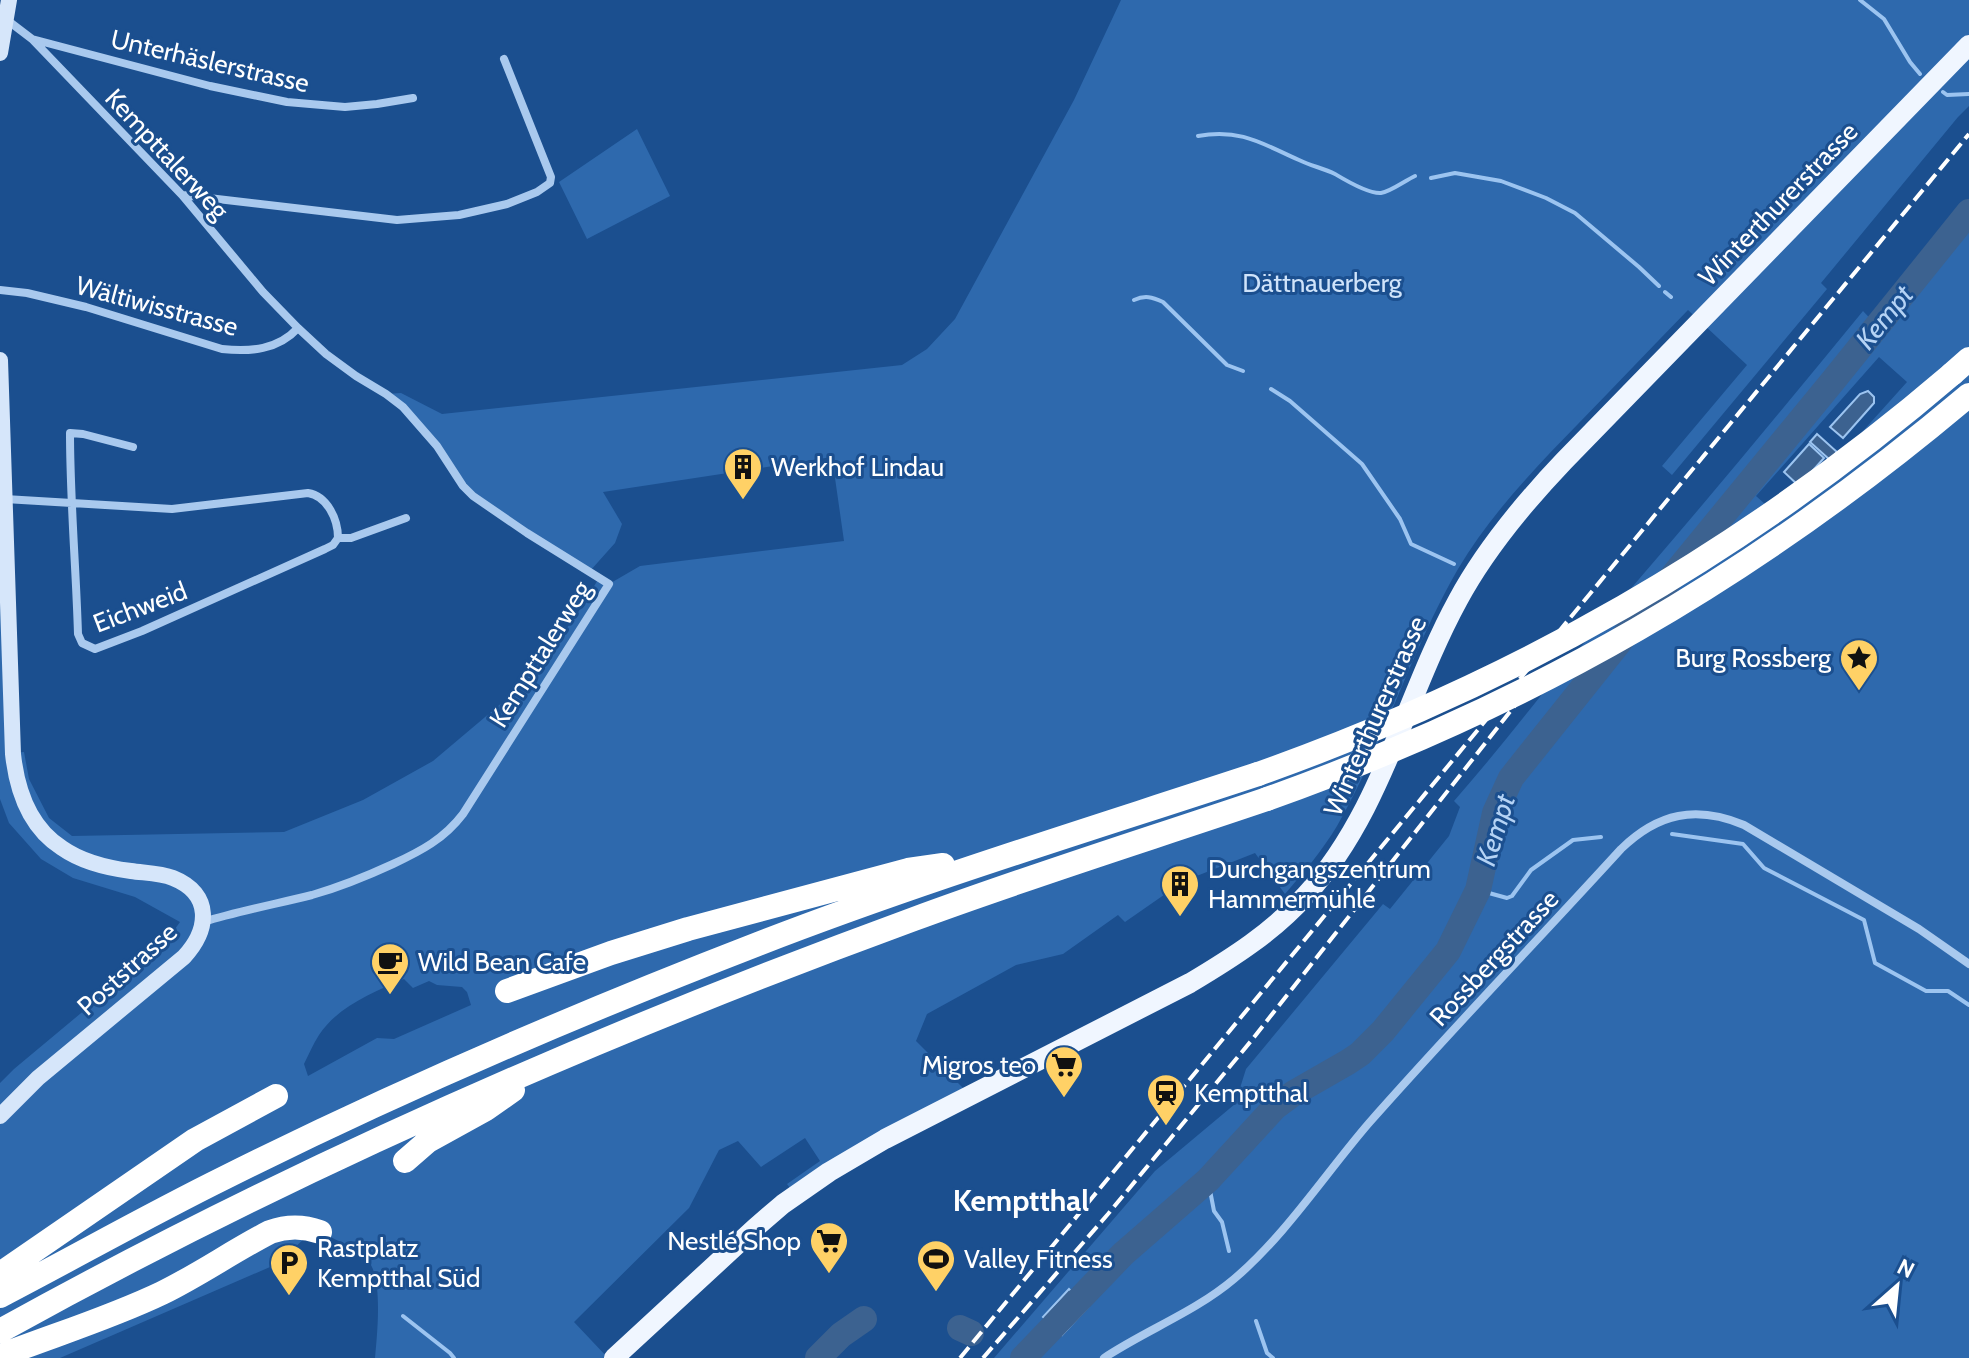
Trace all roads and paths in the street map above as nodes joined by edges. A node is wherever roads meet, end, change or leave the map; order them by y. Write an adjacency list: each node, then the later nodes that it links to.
1 (9, 0): 2 (street)
2 (5, 21): 3 (street, Unterhäslerstrasse); 5 (street)
3 (32, 39): 7 (street, Unterhäslerstrasse); 8 (street, Kempttalerweg)
4 (1969, 45): 33 (main road, Winterthurerstrasse)
5 (0, 53)
6 (504, 59): 8 (street)
7 (413, 98)
8 (182, 195): 10 (street, Kempttalerweg)
9 (0, 290): 10 (street, Wältiwisstrasse)
10 (298, 328): 21 (street, Kempttalerweg)
11 (0, 360): 15 (street, Poststrasse)
12 (1961, 366): 20 (highway, bridge)
13 (1969, 395): 24 (highway, bridge)
14 (133, 447): 16 (street, Eichweid)
15 (4, 499): 16 (street); 19 (street, Poststrasse)
16 (72, 503): 18 (street); 18 (street, Eichweid)
17 (406, 518): 18 (street, Eichweid)
18 (338, 538)
19 (6, 703): 21 (street, Poststrasse)
20 (997, 858): 23 (highway); 30 (highway)
21 (203, 922): 26 (street, Poststrasse)
22 (1969, 964): 34 (street, Rossbergstrasse)
23 (507, 991)
24 (554, 1061): 27 (highway); 31 (highway)
25 (276, 1096): 29 (highway)
26 (0, 1116)
27 (405, 1161)
28 (320, 1232): 32 (highway)
29 (0, 1274)
30 (0, 1296)
31 (0, 1331)
32 (0, 1356)
33 (614, 1358)
34 (1104, 1358)

